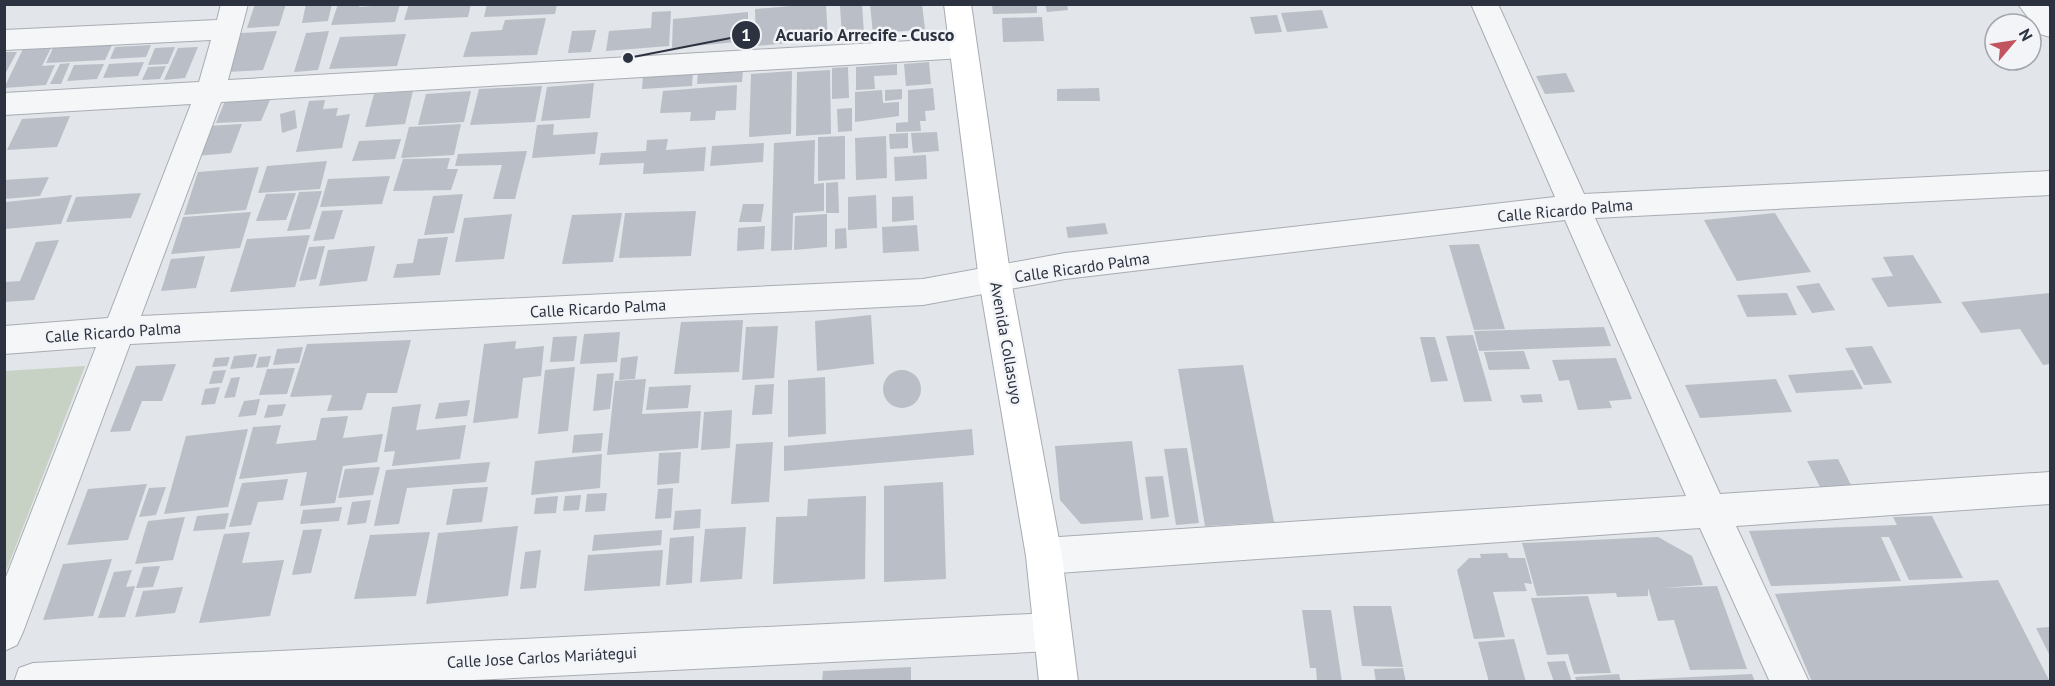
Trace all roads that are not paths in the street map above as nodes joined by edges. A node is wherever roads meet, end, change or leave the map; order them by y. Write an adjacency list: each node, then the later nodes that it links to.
1 (957, 4): 7 (street, Avenida Collasuyo)
2 (1484, 4): 11 (street)
3 (2031, 4): 5 (street)
4 (232, 17): 6 (street); 8 (street)
5 (2050, 27)
6 (4, 40)
7 (963, 48): 8 (street); 12 (street, Avenida Collasuyo)
8 (210, 92): 9 (street); 13 (street)
9 (4, 105)
10 (2050, 183): 11 (street, Calle Ricardo Palma)
11 (1576, 207): 12 (street, Calle Ricardo Palma); 16 (street)
12 (995, 280): 13 (street, Calle Ricardo Palma); 17 (street, Avenida Collasuyo)
13 (117, 331): 14 (street, Calle Ricardo Palma); 18 (street)
14 (4, 340)
15 (2050, 488): 16 (street)
16 (1711, 513): 17 (street); 22 (street)
17 (1044, 556): 19 (street, Avenida Collasuyo)
18 (4, 632)
19 (1051, 632): 20 (street, Calle Jose Carlos Mariátegui); 21 (street, Avenida Collasuyo)
20 (33, 681)
21 (1059, 681)
22 (1790, 681)

